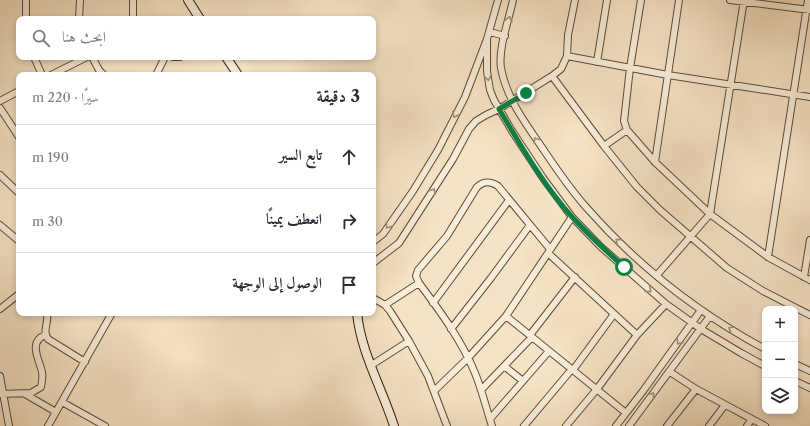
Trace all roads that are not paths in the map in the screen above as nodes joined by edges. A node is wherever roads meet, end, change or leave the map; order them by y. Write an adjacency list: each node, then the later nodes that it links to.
1 (26, 0): 15 (street)
2 (80, 0): 16 (street)
3 (133, 0): 17 (street)
4 (188, 0): 18 (street)
5 (498, 0): 19 (street)
6 (513, 0): 20 (street, one-way to 6)
7 (575, 0): 22 (street)
8 (607, 0): 28 (street)
9 (641, 0): 29 (street)
10 (679, 0): 35 (street)
11 (730, 0): 13 (street)
12 (808, 0): 14 (street)
13 (744, 1): 14 (street); 37 (street)
14 (808, 10): 39 (street)
15 (26, 16)
16 (79, 16)
17 (133, 16)
18 (198, 16)
19 (490, 32): 20 (street); 21 (street)
20 (505, 36): 42 (street)
21 (488, 39): 44 (street, one-way to 44); 58 (street, one-way to 58)
22 (567, 56): 28 (street); 36 (street)
23 (35, 60): 30 (street)
24 (81, 60): 31 (street)
25 (94, 60): 32 (street)
26 (164, 60): 33 (street)
27 (228, 60): 34 (street)
28 (597, 62): 29 (street)
29 (630, 68): 35 (street); 45 (street)
30 (41, 72)
31 (57, 72)
32 (101, 72)
33 (158, 72)
34 (236, 72)
35 (668, 75): 37 (street); 48 (street)
36 (552, 76): 42 (street); 47 (street)
37 (731, 84): 39 (street); 52 (street)
38 (16, 93): 41 (street)
39 (793, 95): 40 (street); 61 (street)
40 (810, 97)
41 (0, 101)
42 (513, 101): 44 (street); 63 (street, one-way to 42)
43 (0, 108): 46 (street)
44 (499, 109): 53 (street); 62 (street, one-way to 44)
45 (627, 130): 47 (street); 48 (street)
46 (16, 132)
47 (604, 146): 57 (street)
48 (655, 162): 52 (street)
49 (0, 176): 50 (street)
50 (16, 190)
51 (509, 200): 55 (street); 66 (street); 69 (street)
52 (710, 214): 57 (street); 61 (street)
53 (572, 217): 60 (street); 70 (street, one-way to 70)
54 (0, 225): 56 (street)
55 (530, 225): 60 (street); 82 (street)
56 (16, 238)
57 (691, 238): 63 (street); 75 (street)
58 (376, 240)
59 (810, 240): 65 (street)
60 (549, 251): 64 (street); 79 (street)
61 (768, 257): 65 (street)
62 (376, 261)
63 (657, 275): 73 (street)
64 (575, 277): 74 (street); 86 (street)
65 (807, 279)
66 (419, 283): 69 (street); 71 (street)
67 (16, 296): 72 (street)
68 (376, 300): 71 (street)
69 (433, 303): 82 (street)
70 (666, 304): 81 (street); 85 (street)
71 (385, 306): 87 (street)
72 (0, 309)
73 (701, 310): 80 (street); 81 (street)
74 (614, 314): 85 (street); 96 (street)
75 (810, 315)
76 (48, 316): 84 (street)
77 (110, 316): 91 (street)
78 (357, 316): 94 (street)
79 (506, 316): 86 (street); 90 (street)
80 (710, 316): 83 (street); 88 (street, one-way to 80)
81 (693, 323): 83 (street); 112 (street, one-way to 112)
82 (451, 329): 90 (street)
83 (701, 329): 92 (street); 98 (street)
84 (45, 335): 91 (street); 108 (street)
85 (637, 335): 103 (street)
86 (531, 336): 89 (street); 95 (street)
87 (409, 342): 94 (street); 106 (street)
88 (762, 347)
89 (549, 351): 96 (street); 100 (street)
90 (468, 358): 105 (street); 106 (street)
91 (85, 362): 109 (street)
92 (762, 364)
93 (798, 365): 97 (street)
94 (370, 366): 119 (street)
95 (504, 366): 100 (street); 105 (street)
96 (572, 369): 103 (street); 122 (street)
97 (810, 371)
98 (670, 372): 104 (street); 124 (street, one-way to 98)
99 (0, 376): 107 (street)
100 (523, 381): 114 (street)
101 (798, 382): 102 (street)
102 (810, 388)
103 (597, 389): 112 (street); 123 (street)
104 (696, 389): 110 (street); 125 (street)
105 (482, 390): 114 (street)
106 (434, 391): 120 (street)
107 (1, 393): 108 (street); 116 (street)
108 (26, 394): 111 (street)
109 (62, 402): 111 (street); 118 (street)
110 (725, 405): 113 (street); 126 (street)
111 (56, 412): 117 (street)
112 (626, 413): 115 (street)
113 (752, 418): 127 (street); 128 (street)
114 (490, 419): 121 (street)
115 (620, 425)
116 (9, 426)
117 (48, 426)
118 (105, 426)
119 (394, 426)
120 (447, 426)
121 (492, 426)
122 (524, 426)
123 (566, 426)
124 (629, 426)
125 (667, 426)
126 (709, 426)
127 (747, 426)
128 (765, 426)

